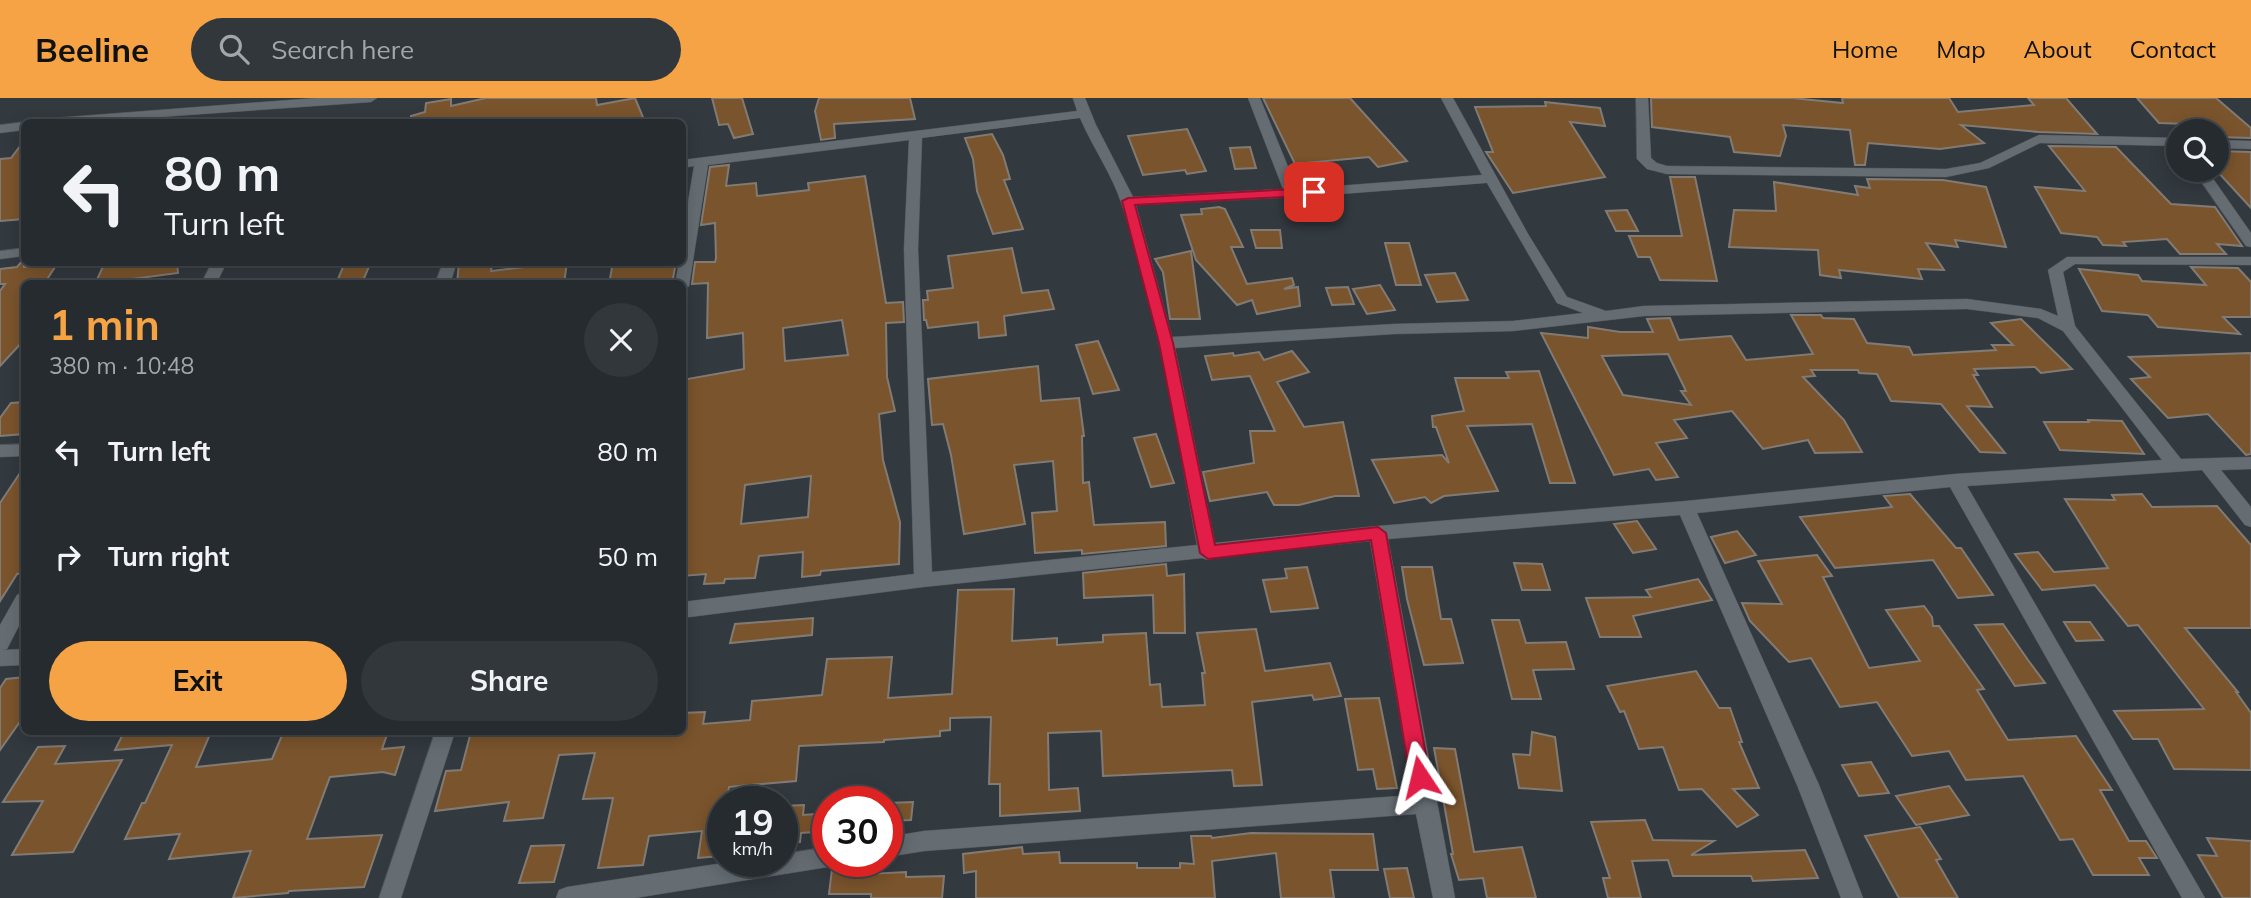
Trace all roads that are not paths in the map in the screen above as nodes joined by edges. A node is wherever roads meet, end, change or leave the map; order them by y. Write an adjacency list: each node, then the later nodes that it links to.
1 (371, 98): 7 (street)
2 (1079, 98): 6 (street)
3 (1254, 98): 18 (street)
4 (1447, 98): 16 (street)
5 (1642, 98): 11 (street)
6 (1083, 114): 10 (street); 19 (street)
7 (86, 119)
8 (21, 126): 9 (street)
9 (0, 129)
10 (916, 135): 14 (street); 40 (street)
11 (2166, 143)
12 (2229, 144): 13 (street)
13 (2251, 145)
14 (702, 161): 15 (street); 23 (street)
15 (686, 163)
16 (1489, 179): 18 (street); 25 (street)
17 (2208, 182): 20 (street)
18 (1291, 192): 19 (street)
19 (1128, 201): 29 (street)
20 (2251, 243)
21 (21, 253): 22 (street)
22 (1, 256)
23 (686, 261)
24 (2251, 261): 28 (street)
25 (1562, 300): 26 (street); 27 (street)
26 (1608, 317): 27 (street); 28 (street)
27 (1555, 322): 29 (street)
28 (2068, 327): 33 (street)
29 (1166, 343): 39 (street)
30 (21, 450): 31 (street)
31 (0, 451)
32 (2251, 463): 34 (street)
33 (2176, 465): 34 (street); 35 (street)
34 (2208, 466): 37 (street)
35 (1955, 480): 36 (street); 54 (street)
36 (1686, 508): 38 (street); 53 (street)
37 (2251, 520)
38 (1378, 533): 39 (street); 47 (street)
39 (1208, 553): 40 (street)
40 (923, 580): 42 (street)
41 (21, 605): 43 (street)
42 (686, 610)
43 (0, 643)
44 (21, 657): 45 (street)
45 (0, 658)
46 (444, 735): 50 (street)
47 (1424, 804): 48 (street); 52 (street)
48 (903, 844)
49 (812, 860): 51 (street)
50 (390, 898)
51 (567, 898)
52 (1444, 898)
53 (1852, 898)
54 (2194, 898)

